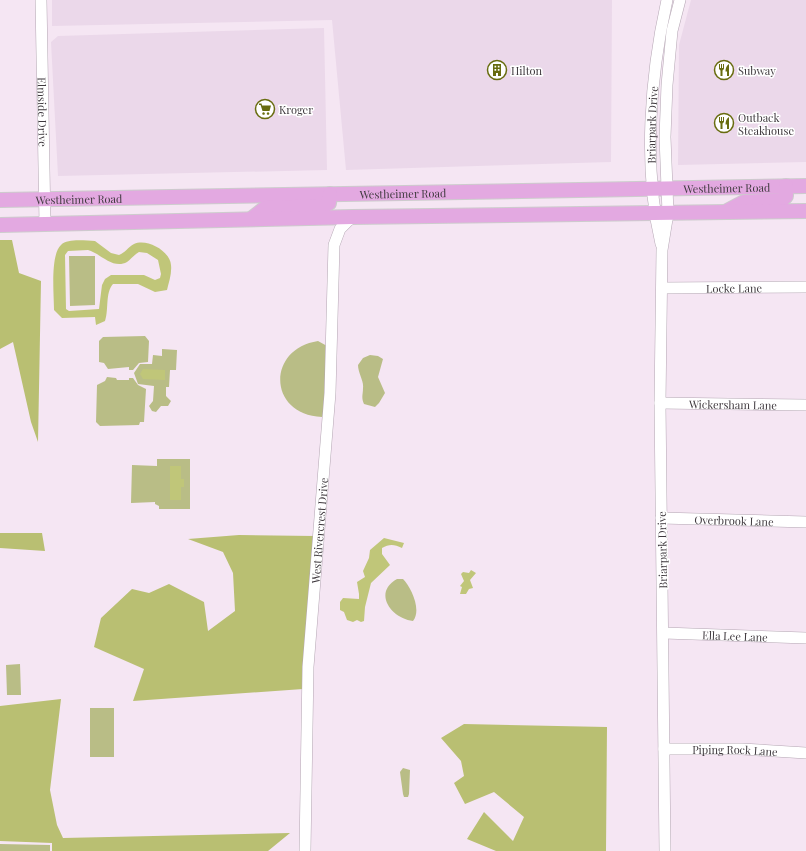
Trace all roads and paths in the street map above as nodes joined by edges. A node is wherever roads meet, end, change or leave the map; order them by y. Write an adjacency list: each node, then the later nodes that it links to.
1 (41, 0): 12 (street, Elmside Drive)
2 (667, 0): 4 (street, Briarpark Drive)
3 (680, 0): 5 (street, Briarpark Drive)
4 (660, 29): 5 (street); 8 (street, Briarpark Drive)
5 (672, 31): 9 (street, Briarpark Drive)
6 (786, 186): 7 (main road, Westheimer Road); 9 (main road, Westheimer Road); 16 (main road)
7 (806, 186)
8 (652, 188): 9 (main road, Westheimer Road); 10 (main road, Westheimer Road); 14 (street, Briarpark Drive)
9 (668, 188): 15 (street, Briarpark Drive)
10 (330, 194): 12 (main road, Westheimer Road); 18 (main road)
11 (0, 200): 12 (main road, Westheimer Road)
12 (45, 200): 19 (street, Elmside Drive)
13 (806, 211): 16 (main road, Westheimer Road)
14 (654, 213): 15 (main road, Westheimer Road); 17 (main road, Westheimer Road); 21 (street, Briarpark Drive)
15 (668, 213): 16 (main road, Westheimer Road); 21 (street, Briarpark Drive)
16 (725, 213)
17 (352, 217): 18 (main road, Westheimer Road); 32 (street, West Rivercrest Drive)
18 (251, 218): 19 (main road, Westheimer Road)
19 (45, 224): 20 (main road, Westheimer Road)
20 (0, 225)
21 (662, 250): 23 (street, Briarpark Drive)
22 (806, 287): 23 (street, Locke Lane)
23 (662, 288): 24 (street, Briarpark Drive)
24 (660, 403): 25 (street, Wickersham Lane); 26 (street, Briarpark Drive)
25 (806, 405)
26 (661, 518): 27 (street, Overbrook Lane); 28 (street, Briarpark Drive)
27 (806, 522)
28 (664, 633): 29 (street, Ella Lee Lane); 30 (street, Briarpark Drive)
29 (806, 638)
30 (664, 749): 31 (street, Piping Rock Lane); 33 (street, Briarpark Drive)
31 (806, 752)
32 (305, 851)
33 (665, 851)

